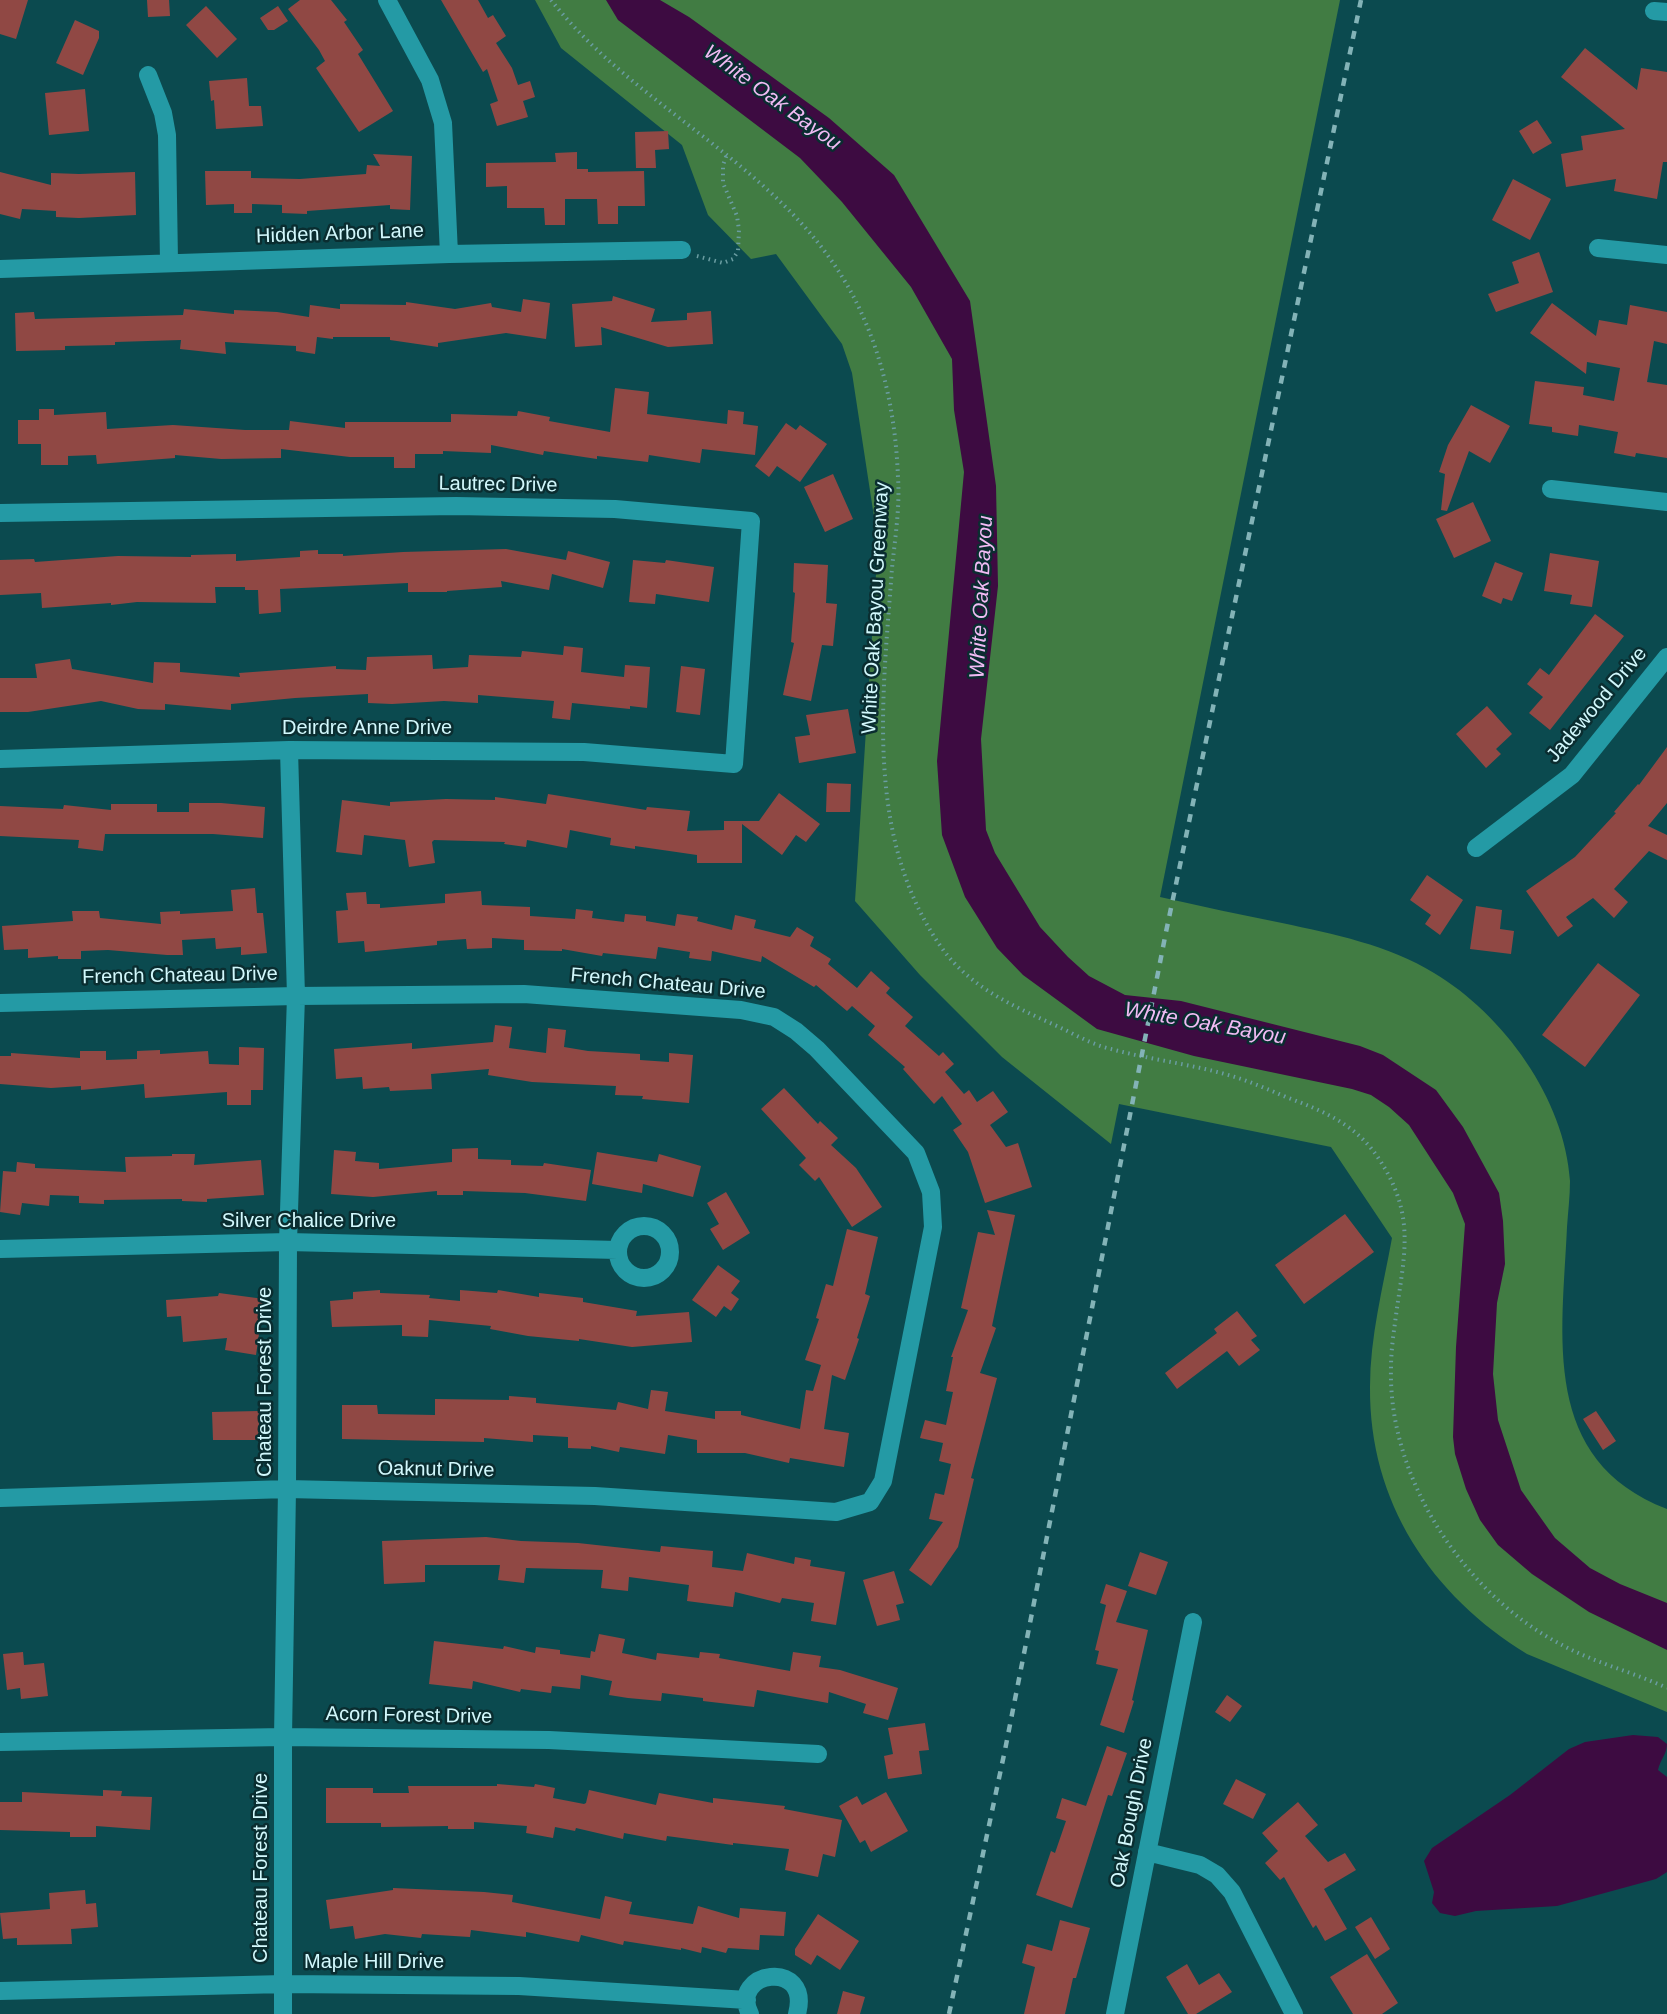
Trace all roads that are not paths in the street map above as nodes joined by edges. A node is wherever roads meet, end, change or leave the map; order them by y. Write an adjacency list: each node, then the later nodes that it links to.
1 (387, 0): 5 (street)
2 (148, 75): 7 (street)
3 (1598, 248): 6 (street)
4 (682, 250): 5 (street, Hidden Arbor Lane)
5 (449, 254): 7 (street, Hidden Arbor Lane)
6 (1667, 255)
7 (169, 262): 8 (street, Hidden Arbor Lane)
8 (0, 269)
9 (1551, 489): 10 (street)
10 (1667, 502)
11 (0, 513): 15 (street, Lautrec Drive)
12 (1667, 657): 16 (street, Jadewood Drive)
13 (289, 750): 14 (street, Deirdre Anne Drive); 15 (street, Deirdre Anne Drive); 17 (street, Chateau Forest Drive)
14 (0, 759)
15 (734, 764)
16 (1476, 849)
17 (296, 996): 18 (street, French Chateau Drive); 19 (street, Chateau Forest Drive); 24 (street, French Chateau Drive)
18 (0, 1003)
19 (288, 1242): 20 (street, Silver Chalice Drive); 21 (street, Silver Chalice Drive); 22 (street, Chateau Forest Drive)
20 (0, 1249)
21 (618, 1250)
22 (287, 1489): 23 (street, Oaknut Drive); 24 (street, Oaknut Drive); 26 (street, Chateau Forest Drive)
23 (0, 1498)
24 (870, 1502)
25 (1193, 1622): 29 (street, Oak Bough Drive)
26 (283, 1737): 27 (street, Acorn Forest Drive); 28 (street, Acorn Forest Drive); 30 (street, Chateau Forest Drive)
27 (0, 1742)
28 (818, 1754)
29 (1147, 1852): 35 (street, Oak Bough Drive); 36 (street)
30 (284, 1984): 31 (street, Maple Hill Drive); 32 (street, Maple Hill Drive); 33 (street, Chateau Forest Drive)
31 (0, 1991)
32 (749, 2007): 34 (street, Maple Hill Drive)
33 (283, 2014)
34 (797, 2014)
35 (1116, 2014)
36 (1294, 2014)

